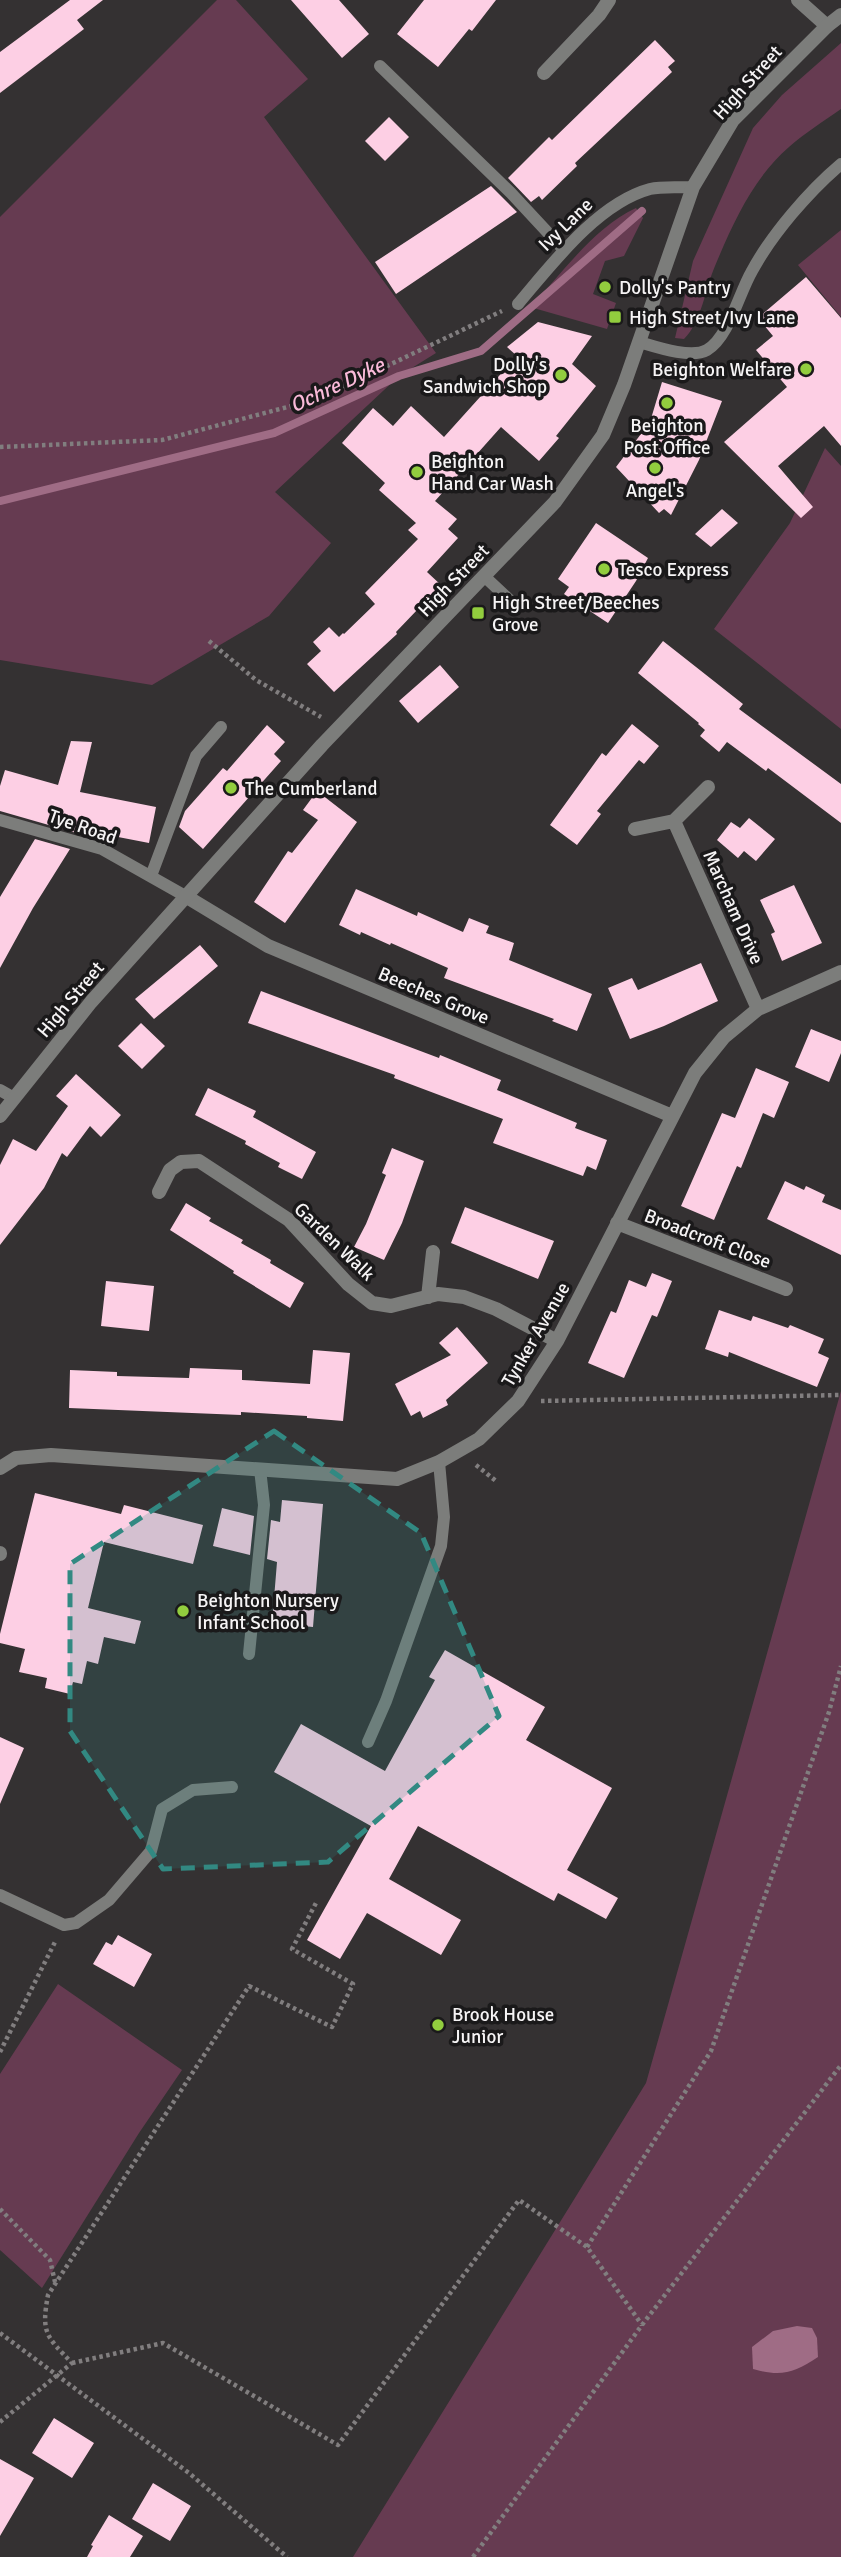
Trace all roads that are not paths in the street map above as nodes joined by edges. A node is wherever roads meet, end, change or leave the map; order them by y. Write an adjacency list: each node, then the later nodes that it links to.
1 (609, 0): 6 (street)
2 (798, 0): 4 (street)
3 (841, 15): 4 (street, High Street)
4 (827, 26): 8 (street, High Street)
5 (380, 66): 9 (lane)
6 (544, 73)
7 (841, 164): 11 (lane)
8 (693, 187): 9 (lane, Ivy Lane); 11 (street, High Street)
9 (564, 249): 10 (lane, Ivy Lane)
10 (518, 304)
11 (639, 342): 12 (street, High Street)
12 (484, 576): 13 (lane); 20 (street, High Street)
13 (517, 607)
14 (221, 727): 19 (lane)
15 (708, 787): 17 (street)
16 (0, 820): 19 (lane, Tye Road)
17 (674, 821): 18 (street); 22 (street, Marcham Drive)
18 (635, 829)
19 (151, 876): 20 (lane, Tye Road)
20 (187, 897): 24 (street, High Street); 26 (street, Beeches Grove)
21 (841, 972): 22 (street, Tynker Avenue)
22 (758, 1009): 26 (street, Tynker Avenue)
23 (0, 1090): 24 (lane)
24 (14, 1098): 25 (street, High Street)
25 (0, 1116)
26 (672, 1116): 28 (street, Tynker Avenue)
27 (159, 1192): 31 (street, Garden Walk)
28 (617, 1223): 30 (street, Broadcroft Close); 32 (street, Tynker Avenue)
29 (433, 1252): 31 (street)
30 (786, 1289)
31 (428, 1297): 32 (street, Garden Walk)
32 (557, 1341): 33 (street, Tynker Avenue)
33 (439, 1462): 35 (street, Tynker Avenue); 37 (lane)
34 (0, 1468): 35 (street, Tynker Avenue)
35 (260, 1469): 36 (lane)
36 (249, 1654)
37 (368, 1742)
38 (232, 1787): 39 (lane)
39 (0, 1895)

